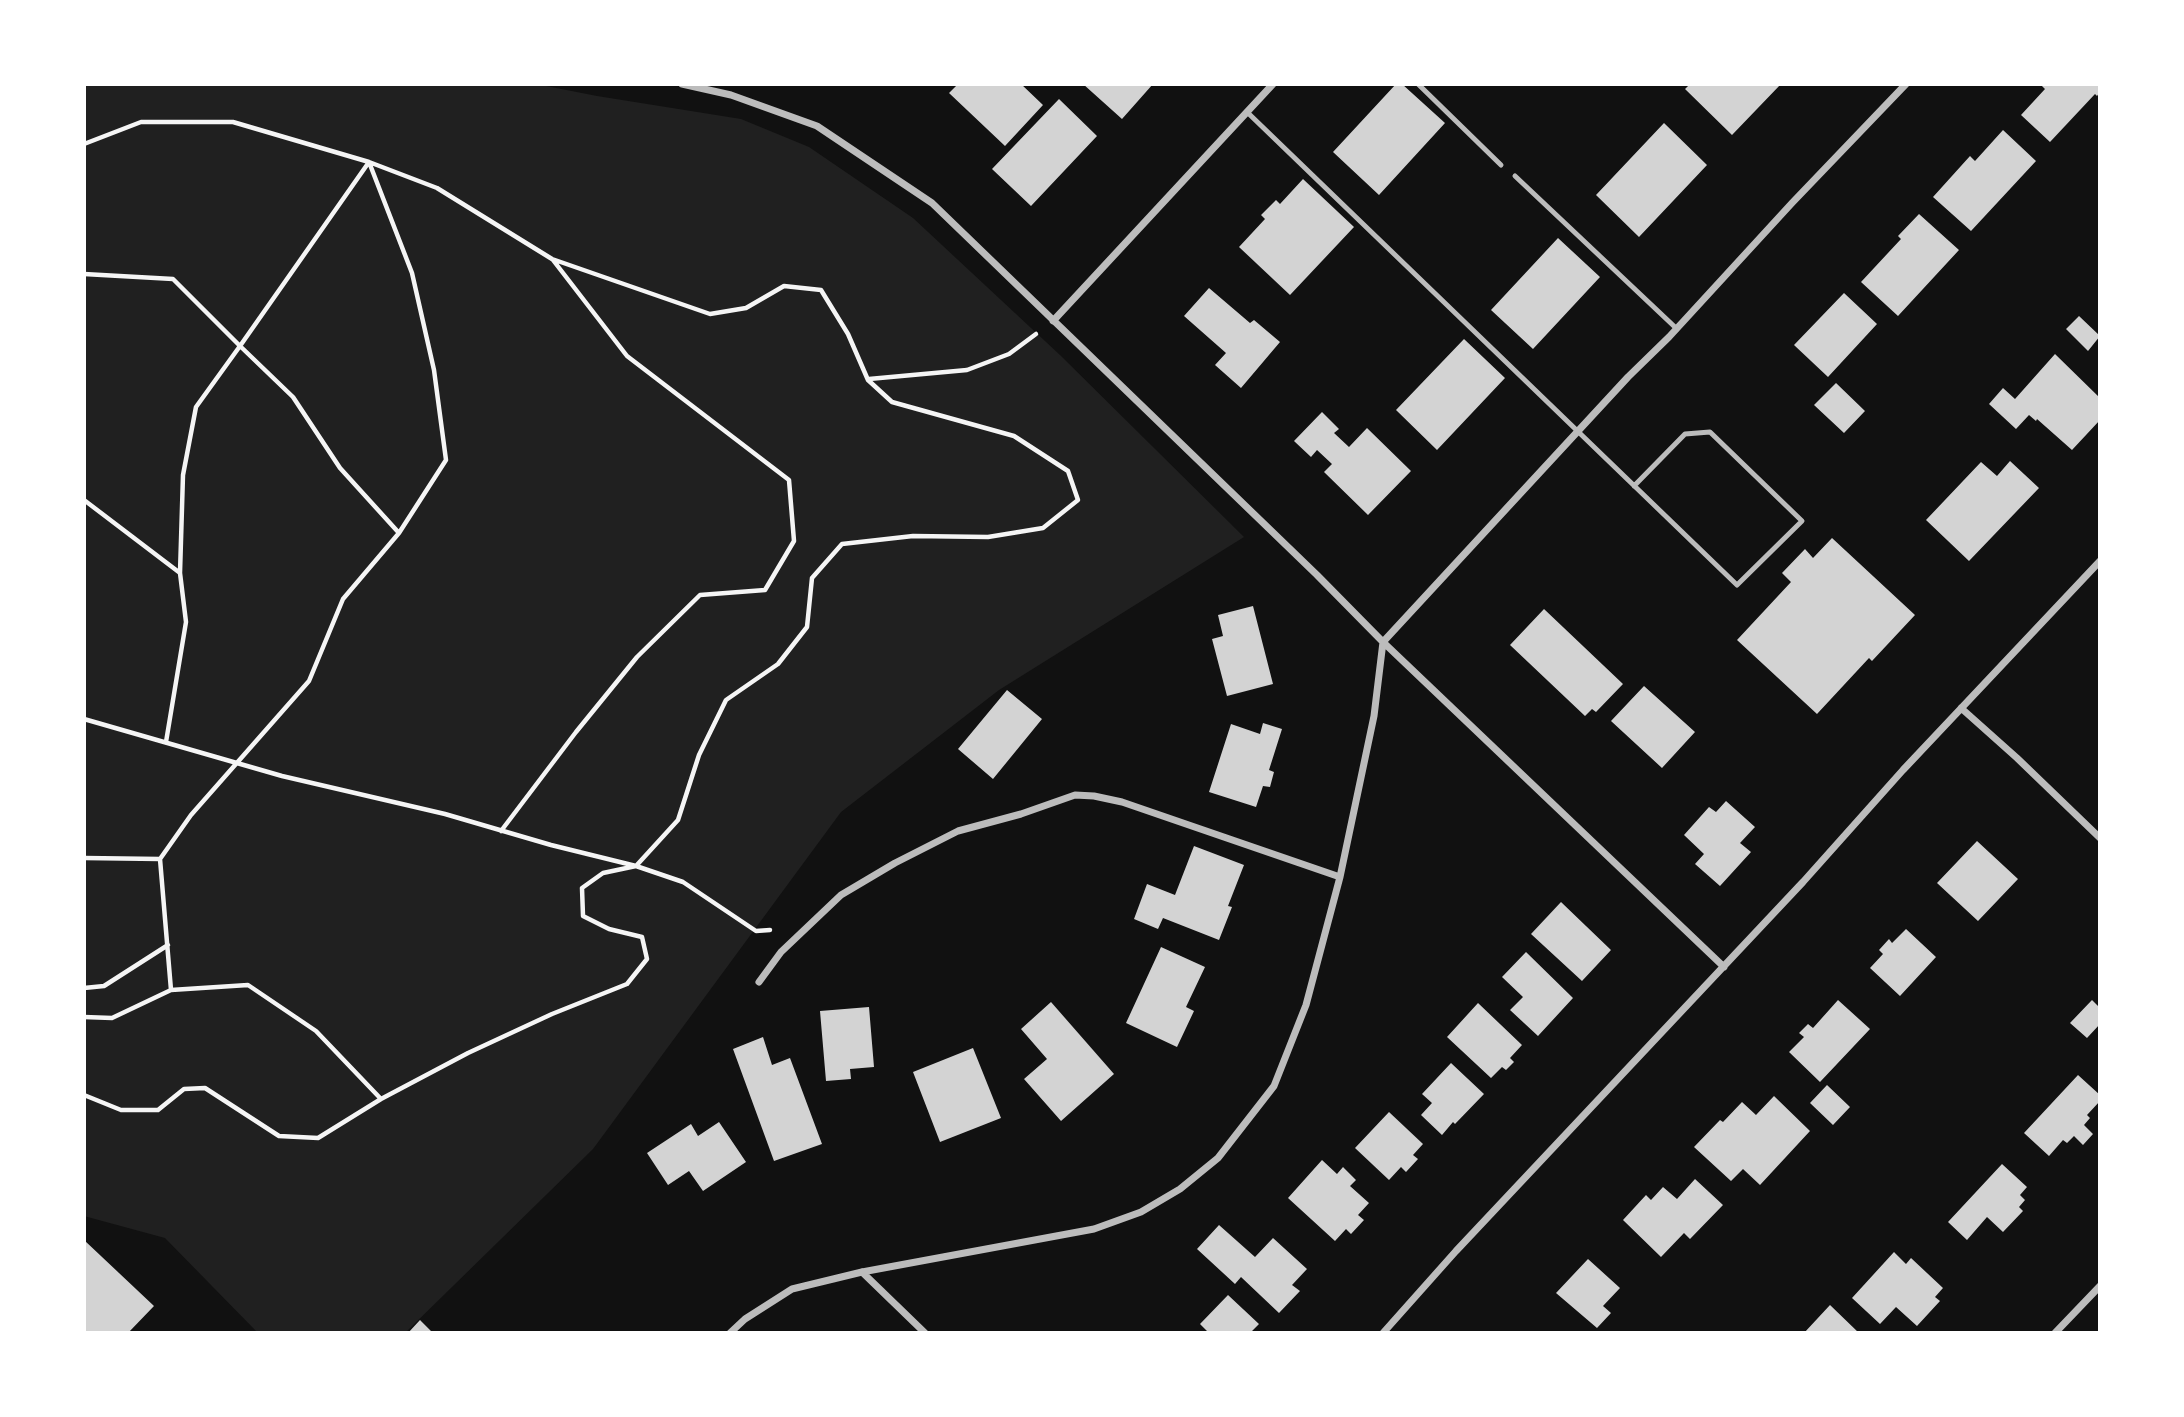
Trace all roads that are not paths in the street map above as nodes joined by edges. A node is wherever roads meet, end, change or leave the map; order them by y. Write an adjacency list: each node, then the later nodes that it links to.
1 (682, 84): 8 (street)
2 (1273, 84): 5 (street)
3 (1418, 84): 6 (lane)
4 (1906, 84): 9 (street)
5 (1247, 112): 8 (street); 10 (lane)
6 (1502, 164)
7 (1515, 176): 9 (lane)
8 (1053, 321): 13 (street)
9 (1676, 329): 10 (street)
10 (1578, 430): 11 (lane); 13 (street)
11 (1634, 485): 11 (lane)
12 (2100, 561): 14 (street)
13 (1383, 642): 16 (street); 17 (street)
14 (1961, 708): 15 (street); 17 (street)
15 (2100, 838)
16 (1340, 877): 18 (street); 19 (street)
17 (1724, 967): 23 (street)
18 (759, 982)
19 (862, 1272): 21 (street); 22 (street)
20 (2100, 1286): 24 (street)
21 (730, 1333)
22 (925, 1333)
23 (1384, 1333)
24 (2055, 1333)

